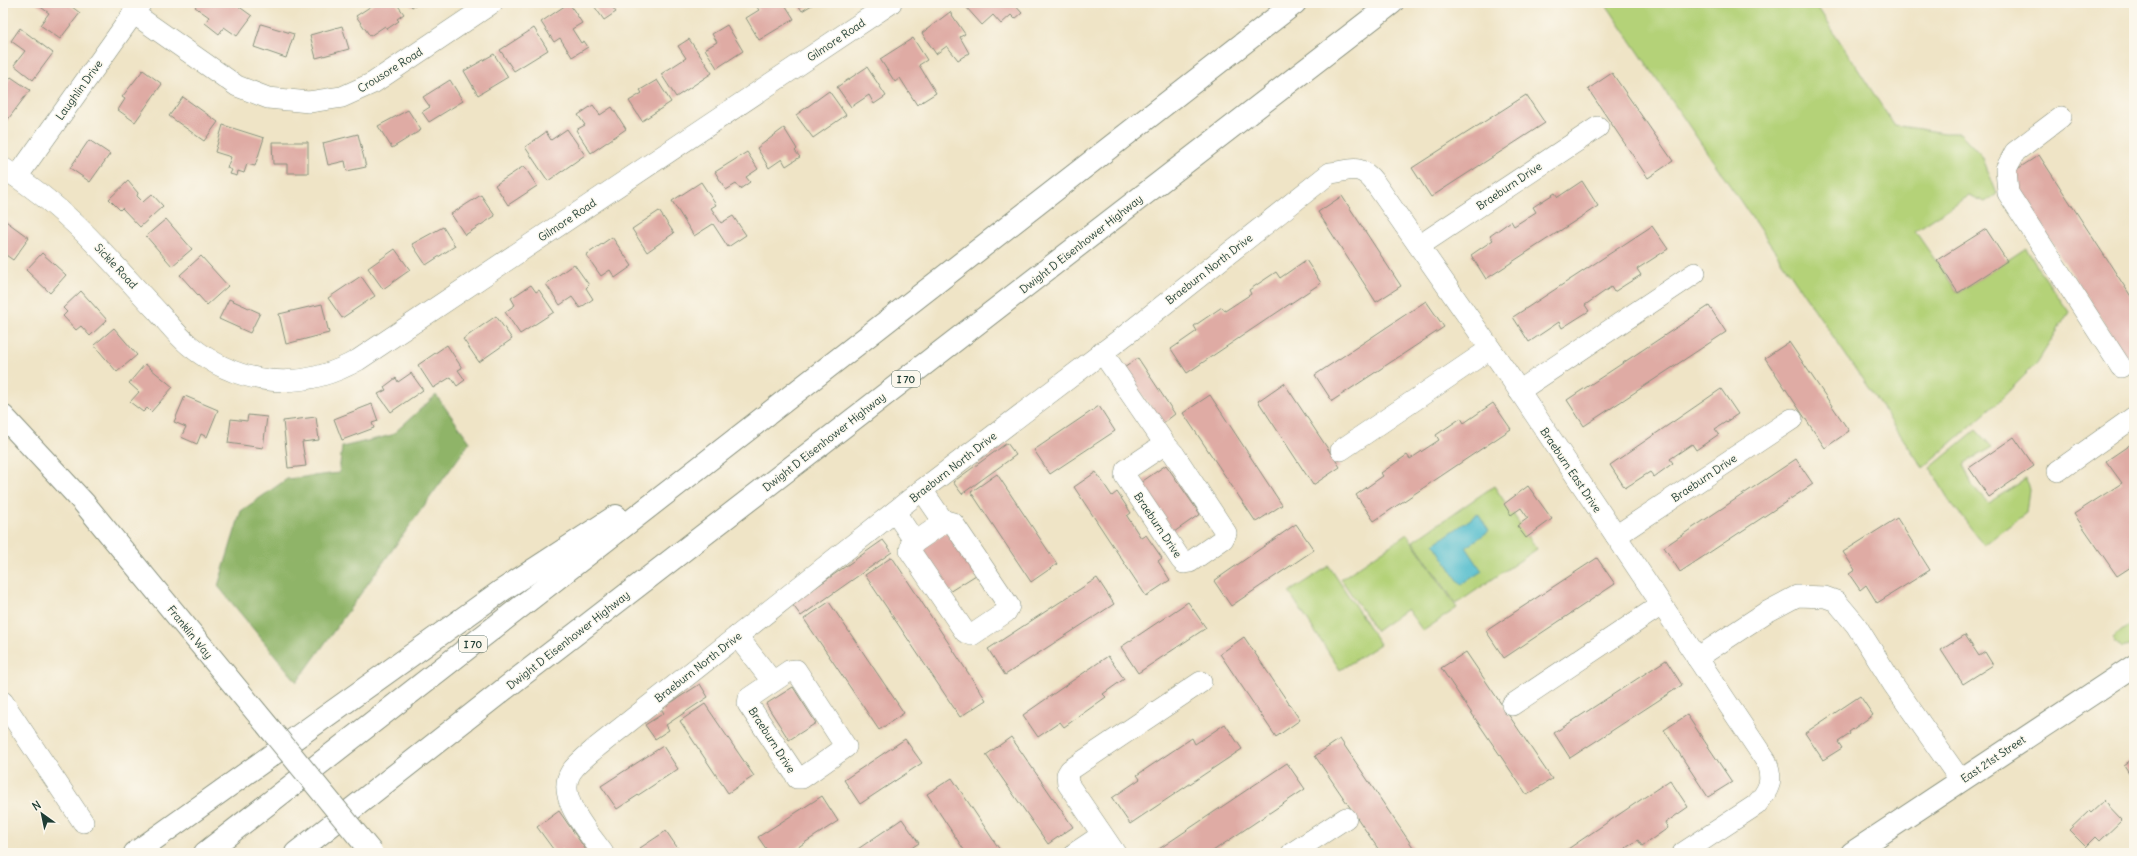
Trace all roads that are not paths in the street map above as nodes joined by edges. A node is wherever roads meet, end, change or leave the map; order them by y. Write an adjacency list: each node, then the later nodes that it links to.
1 (492, 3): 5 (street, Crousore Road)
2 (892, 3): 15 (street, Gilmore Road)
3 (1295, 3): 20 (main road, I 70)
4 (1392, 3): 37 (main road, Dwight D Eisenhower Highway / I 70)
5 (137, 8): 9 (street, Laughlin Drive)
6 (2061, 117): 14 (street)
7 (1598, 127): 10 (street, Braeburn Drive)
8 (1354, 170): 10 (street, Braeburn East Drive); 13 (street, Braeburn North Drive)
9 (10, 172): 15 (street, Sickle Road)
10 (1419, 246): 12 (street, Braeburn East Drive)
11 (1695, 273): 16 (street)
12 (1490, 349): 16 (street, Braeburn East Drive); 22 (street)
13 (1102, 352): 21 (street, Braeburn Drive); 24 (street, Braeburn North Drive)
14 (2121, 367)
15 (225, 368)
16 (1519, 391): 27 (street, Braeburn East Drive)
17 (3, 416): 46 (main road, Franklin Way, bridge)
18 (2134, 418): 23 (street)
19 (1792, 419): 27 (street, Braeburn Drive)
20 (741, 435): 42 (main road); 43 (main road, I 70)
21 (1165, 444): 21 (street, Braeburn Drive)
22 (1341, 450)
23 (2058, 471)
24 (922, 490): 25 (street, Braeburn North Drive); 26 (street)
25 (895, 512): 28 (street); 30 (street, Braeburn North Drive)
26 (944, 522): 28 (street); 28 (street)
27 (1616, 536): 29 (street, Braeburn East Drive)
28 (915, 542)
29 (1661, 605): 31 (street, Braeburn East Drive); 36 (street)
30 (737, 636): 33 (street); 47 (street, Braeburn North Drive)
31 (1697, 658): 38 (street); 51 (street, Braeburn East Drive)
32 (2134, 666): 38 (main road, East 21st Street)
33 (772, 681): 33 (street, Braeburn Drive)
34 (1201, 682): 41 (street)
35 (3, 702): 40 (street)
36 (1512, 705)
37 (422, 756): 44 (main road, Dwight D Eisenhower Highway / I 70); 45 (main road)
38 (1961, 781): 52 (main road, East 21st Street)
39 (1346, 818): 50 (street)
40 (83, 822)
41 (1102, 835): 48 (street); 49 (street)
42 (136, 853)
43 (205, 853)
44 (296, 853)
45 (317, 853)
46 (372, 853)
47 (603, 853)
48 (1075, 853)
49 (1115, 853)
50 (1292, 853)
51 (1683, 853)
52 (1852, 853)

